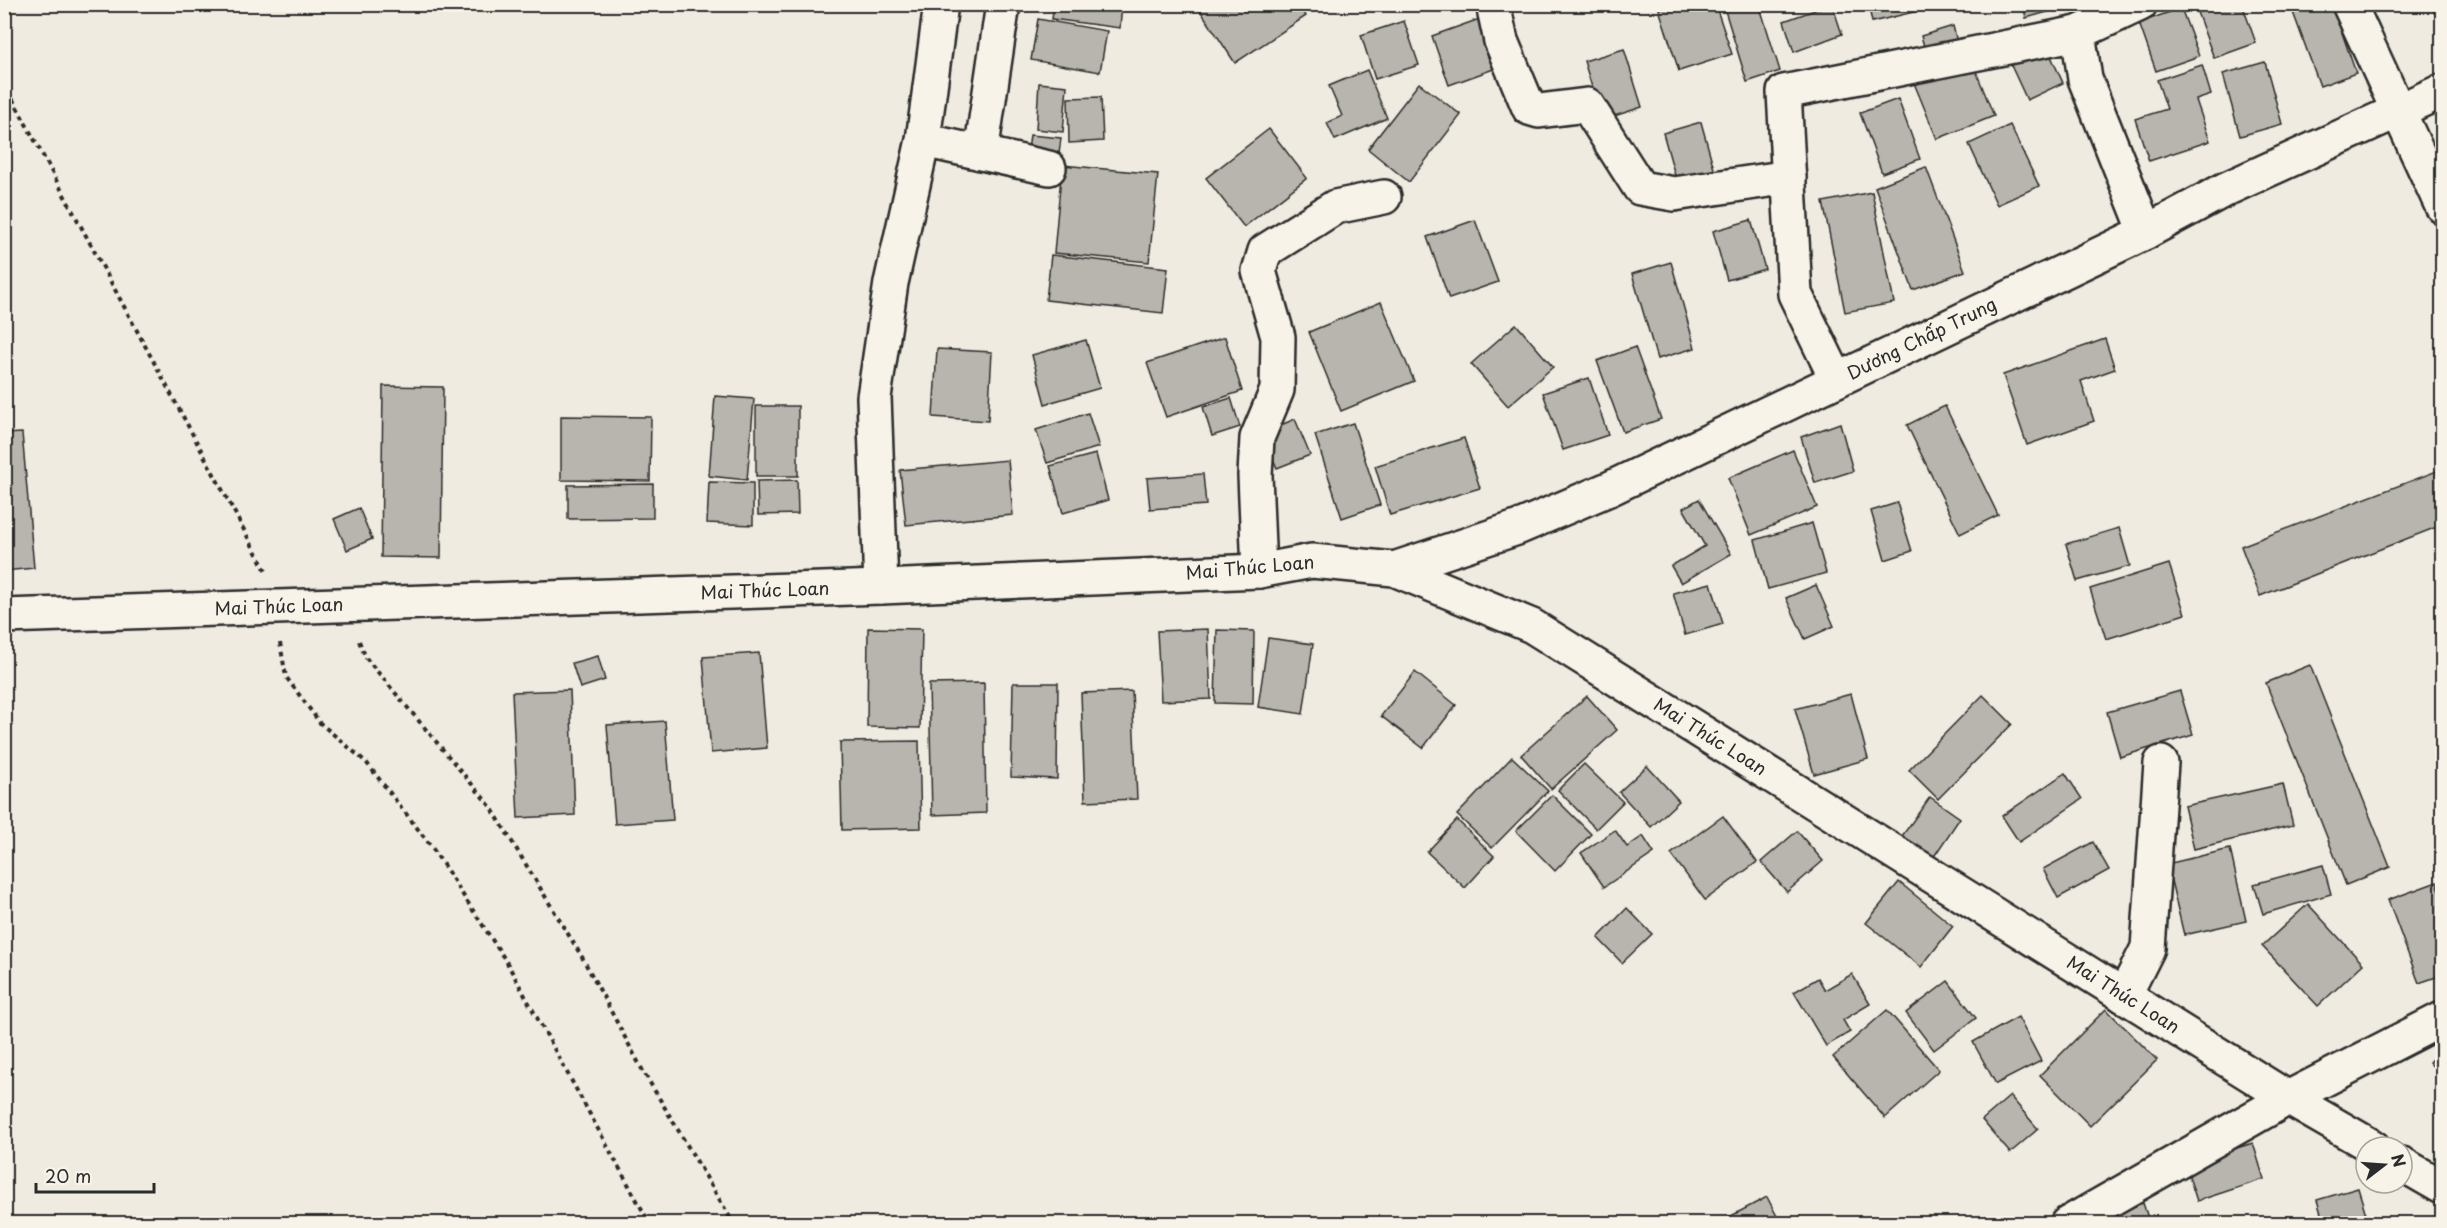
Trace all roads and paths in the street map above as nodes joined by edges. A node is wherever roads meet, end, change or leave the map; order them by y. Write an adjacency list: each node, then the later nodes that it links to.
1 (941, 4): 10 (street)
2 (1003, 4): 11 (street)
3 (1493, 4): 13 (street)
4 (2140, 4): 6 (street)
5 (2349, 4): 9 (street)
6 (2078, 33): 13 (street); 16 (street)
7 (4, 83): 22 (path)
8 (2442, 91): 9 (street, Dương Chấp Trung)
9 (2399, 112): 15 (street); 16 (street, Dương Chấp Trung)
10 (923, 140): 11 (street); 20 (street)
11 (981, 153): 12 (street)
12 (1049, 168)
13 (1789, 177): 17 (street)
14 (1384, 197): 19 (street)
15 (2442, 206)
16 (2146, 232): 17 (street, Dương Chấp Trung)
17 (1838, 380): 18 (street, Dương Chấp Trung)
18 (1394, 570): 19 (street, Mai Thúc Loan); 25 (street, Mai Thúc Loan)
19 (1260, 571): 20 (street, Mai Thúc Loan)
20 (881, 587): 21 (street, Mai Thúc Loan)
21 (344, 604): 22 (street, Mai Thúc Loan); 32 (path)
22 (285, 607): 23 (street, Mai Thúc Loan); 31 (path)
23 (4, 616)
24 (2162, 763): 25 (street)
25 (2124, 996): 27 (street, Mai Thúc Loan)
26 (2442, 1019): 27 (street)
27 (2288, 1098): 28 (street, Mai Thúc Loan); 33 (street)
28 (2354, 1136)
29 (2414, 1171): 30 (street)
30 (2442, 1187)
31 (650, 1224)
32 (734, 1224)
33 (2067, 1224)

